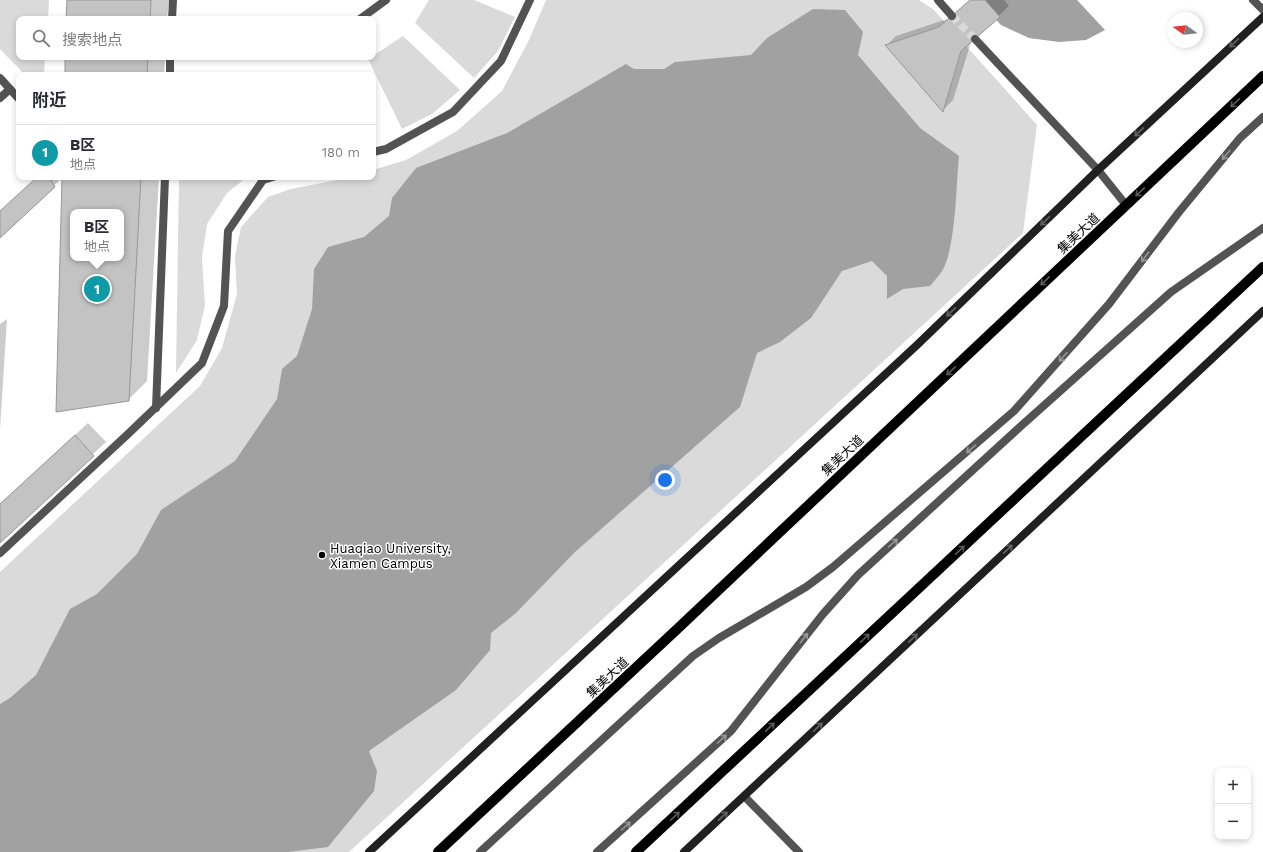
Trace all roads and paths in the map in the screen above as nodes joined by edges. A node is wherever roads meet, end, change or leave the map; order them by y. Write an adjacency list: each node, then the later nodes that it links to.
1 (173, 0): 7 (street)
2 (386, 0): 8 (street)
3 (530, 0): 20 (street)
4 (938, 0): 9 (street)
5 (1253, 0): 6 (street)
6 (1263, 10)
7 (172, 16)
8 (364, 16)
9 (952, 16)
10 (1263, 17): 21 (main road, one-way to 21)
11 (975, 39): 21 (street)
12 (170, 60): 13 (street)
13 (170, 72)
14 (1263, 76): 24 (main road, 集美大道, one-way to 24)
15 (0, 78): 16 (street)
16 (10, 89): 17 (street); 18 (street)
17 (16, 96)
18 (0, 98)
19 (1263, 118): 33 (street, one-way to 33)
20 (376, 151)
21 (1098, 170): 24 (street); 31 (main road, one-way to 31)
22 (165, 180): 28 (street)
23 (263, 180): 28 (street)
24 (1126, 205): 32 (main road, 集美大道, one-way to 32)
25 (1263, 228): 34 (street, one-way to 25)
26 (1263, 267): 35 (main road, one-way to 26)
27 (1263, 311): 30 (main road, one-way to 27)
28 (156, 408): 29 (street)
29 (0, 553)
30 (744, 796): 36 (main road, one-way to 30); 37 (street)
31 (369, 852)
32 (438, 852)
33 (480, 852)
34 (597, 852)
35 (636, 852)
36 (684, 852)
37 (799, 852)

